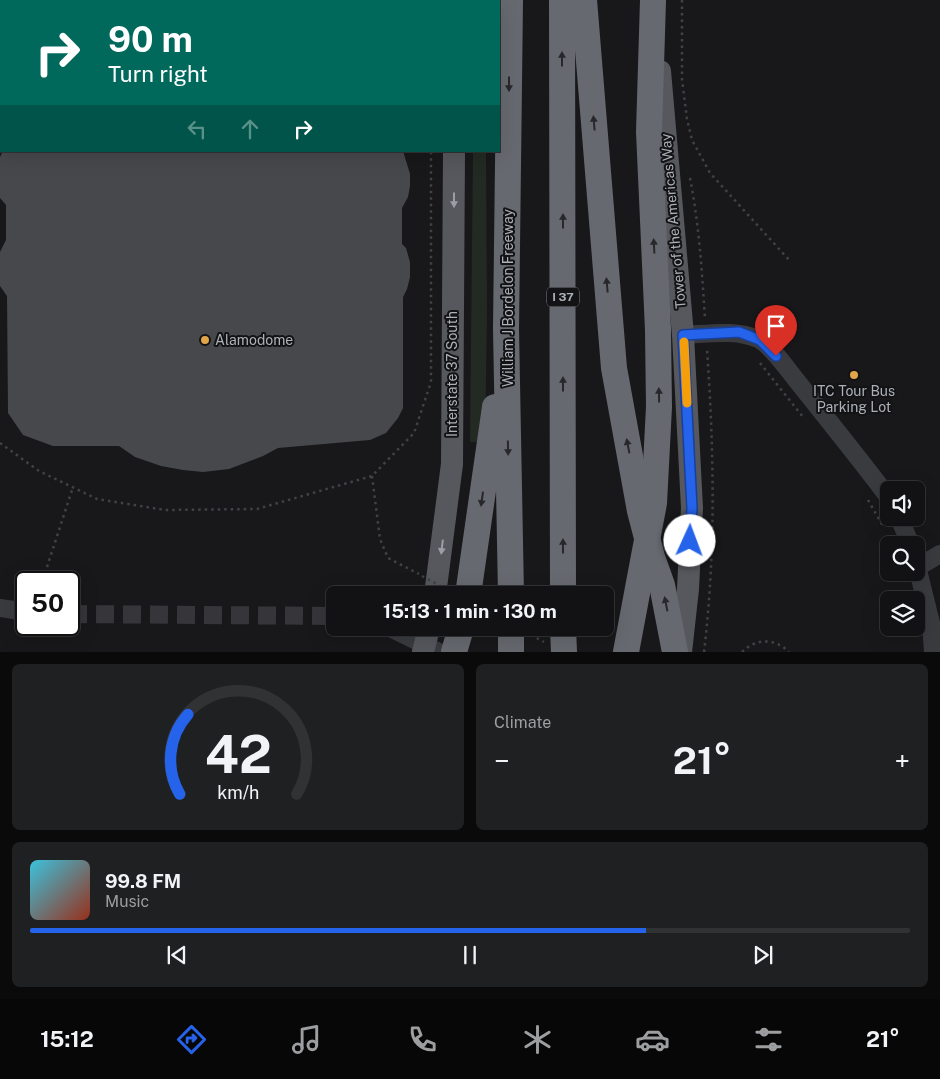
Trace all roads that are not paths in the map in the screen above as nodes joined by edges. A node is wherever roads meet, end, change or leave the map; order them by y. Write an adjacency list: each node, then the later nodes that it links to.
1 (510, 0): 6 (highway, William J Bordelon Freeway, one-way to 6)
2 (562, 0): 15 (highway, I 37, one-way to 2)
3 (584, 0): 23 (highway, one-way to 3)
4 (654, 0): 7 (main road, Tower of the Americas Way); 22 (highway, one-way to 4, bridge)
5 (454, 152): 13 (main road, Interstate 37 South, one-way to 13)
6 (506, 329): 12 (highway, one-way to 12); 14 (highway, William J Bordelon Freeway, one-way to 14)
7 (683, 335): 8 (street); 24 (main road, Tower of the Americas Way)
8 (880, 486)
9 (940, 554): 10 (street)
10 (925, 561)
11 (921, 581): 25 (street)
12 (470, 583)
13 (436, 586)
14 (511, 586)
15 (564, 586)
16 (0, 608): 17 (street)
17 (15, 610)
18 (410, 636): 20 (street)
19 (459, 636): 21 (highway)
20 (429, 644)
21 (454, 652)
22 (626, 652)
23 (675, 652)
24 (681, 652)
25 (933, 652)

